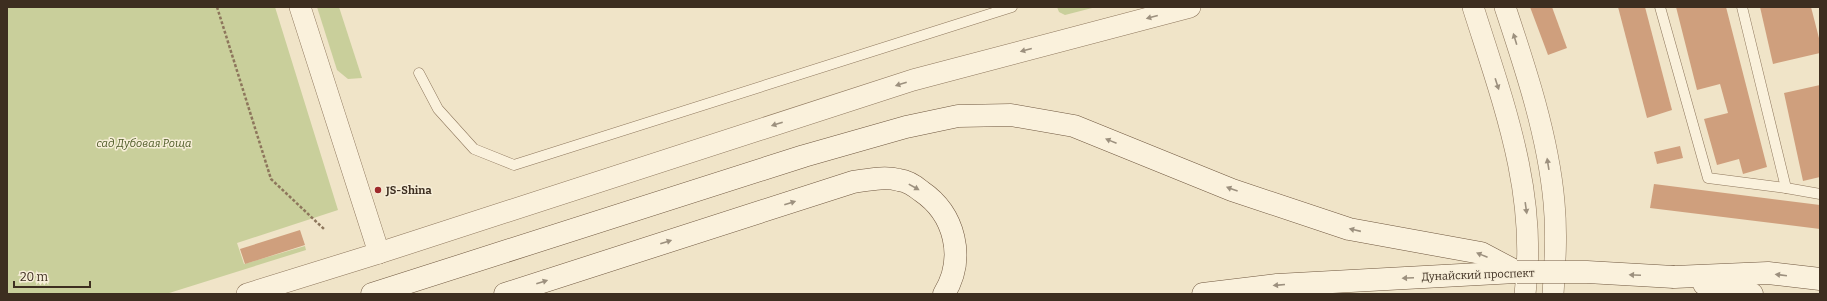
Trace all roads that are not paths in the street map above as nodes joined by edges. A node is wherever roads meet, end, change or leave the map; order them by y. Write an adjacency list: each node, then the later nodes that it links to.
1 (300, 7): 11 (street)
2 (1012, 7): 8 (lane)
3 (1190, 7): 11 (street, one-way to 11)
4 (1473, 7): 20 (street, one-way to 20)
5 (1505, 7): 21 (street, one-way to 5)
6 (1660, 7): 9 (lane)
7 (1742, 7): 9 (lane)
8 (419, 73)
9 (1786, 188): 10 (lane)
10 (1820, 194)
11 (378, 253): 15 (street)
12 (1517, 272): 13 (main road, Дунайский проспект, one-way to 12, bridge); 16 (main road, one-way to 16); 19 (main road, Дунайский проспект, one-way to 19)
13 (1674, 277): 14 (main road, one-way to 13); 22 (main road, Дунайский проспект)
14 (1820, 279)
15 (247, 294)
16 (372, 294)
17 (505, 294): 18 (main road, one-way to 18)
18 (944, 294)
19 (1203, 294)
20 (1525, 294)
21 (1553, 294)
22 (1752, 294)

